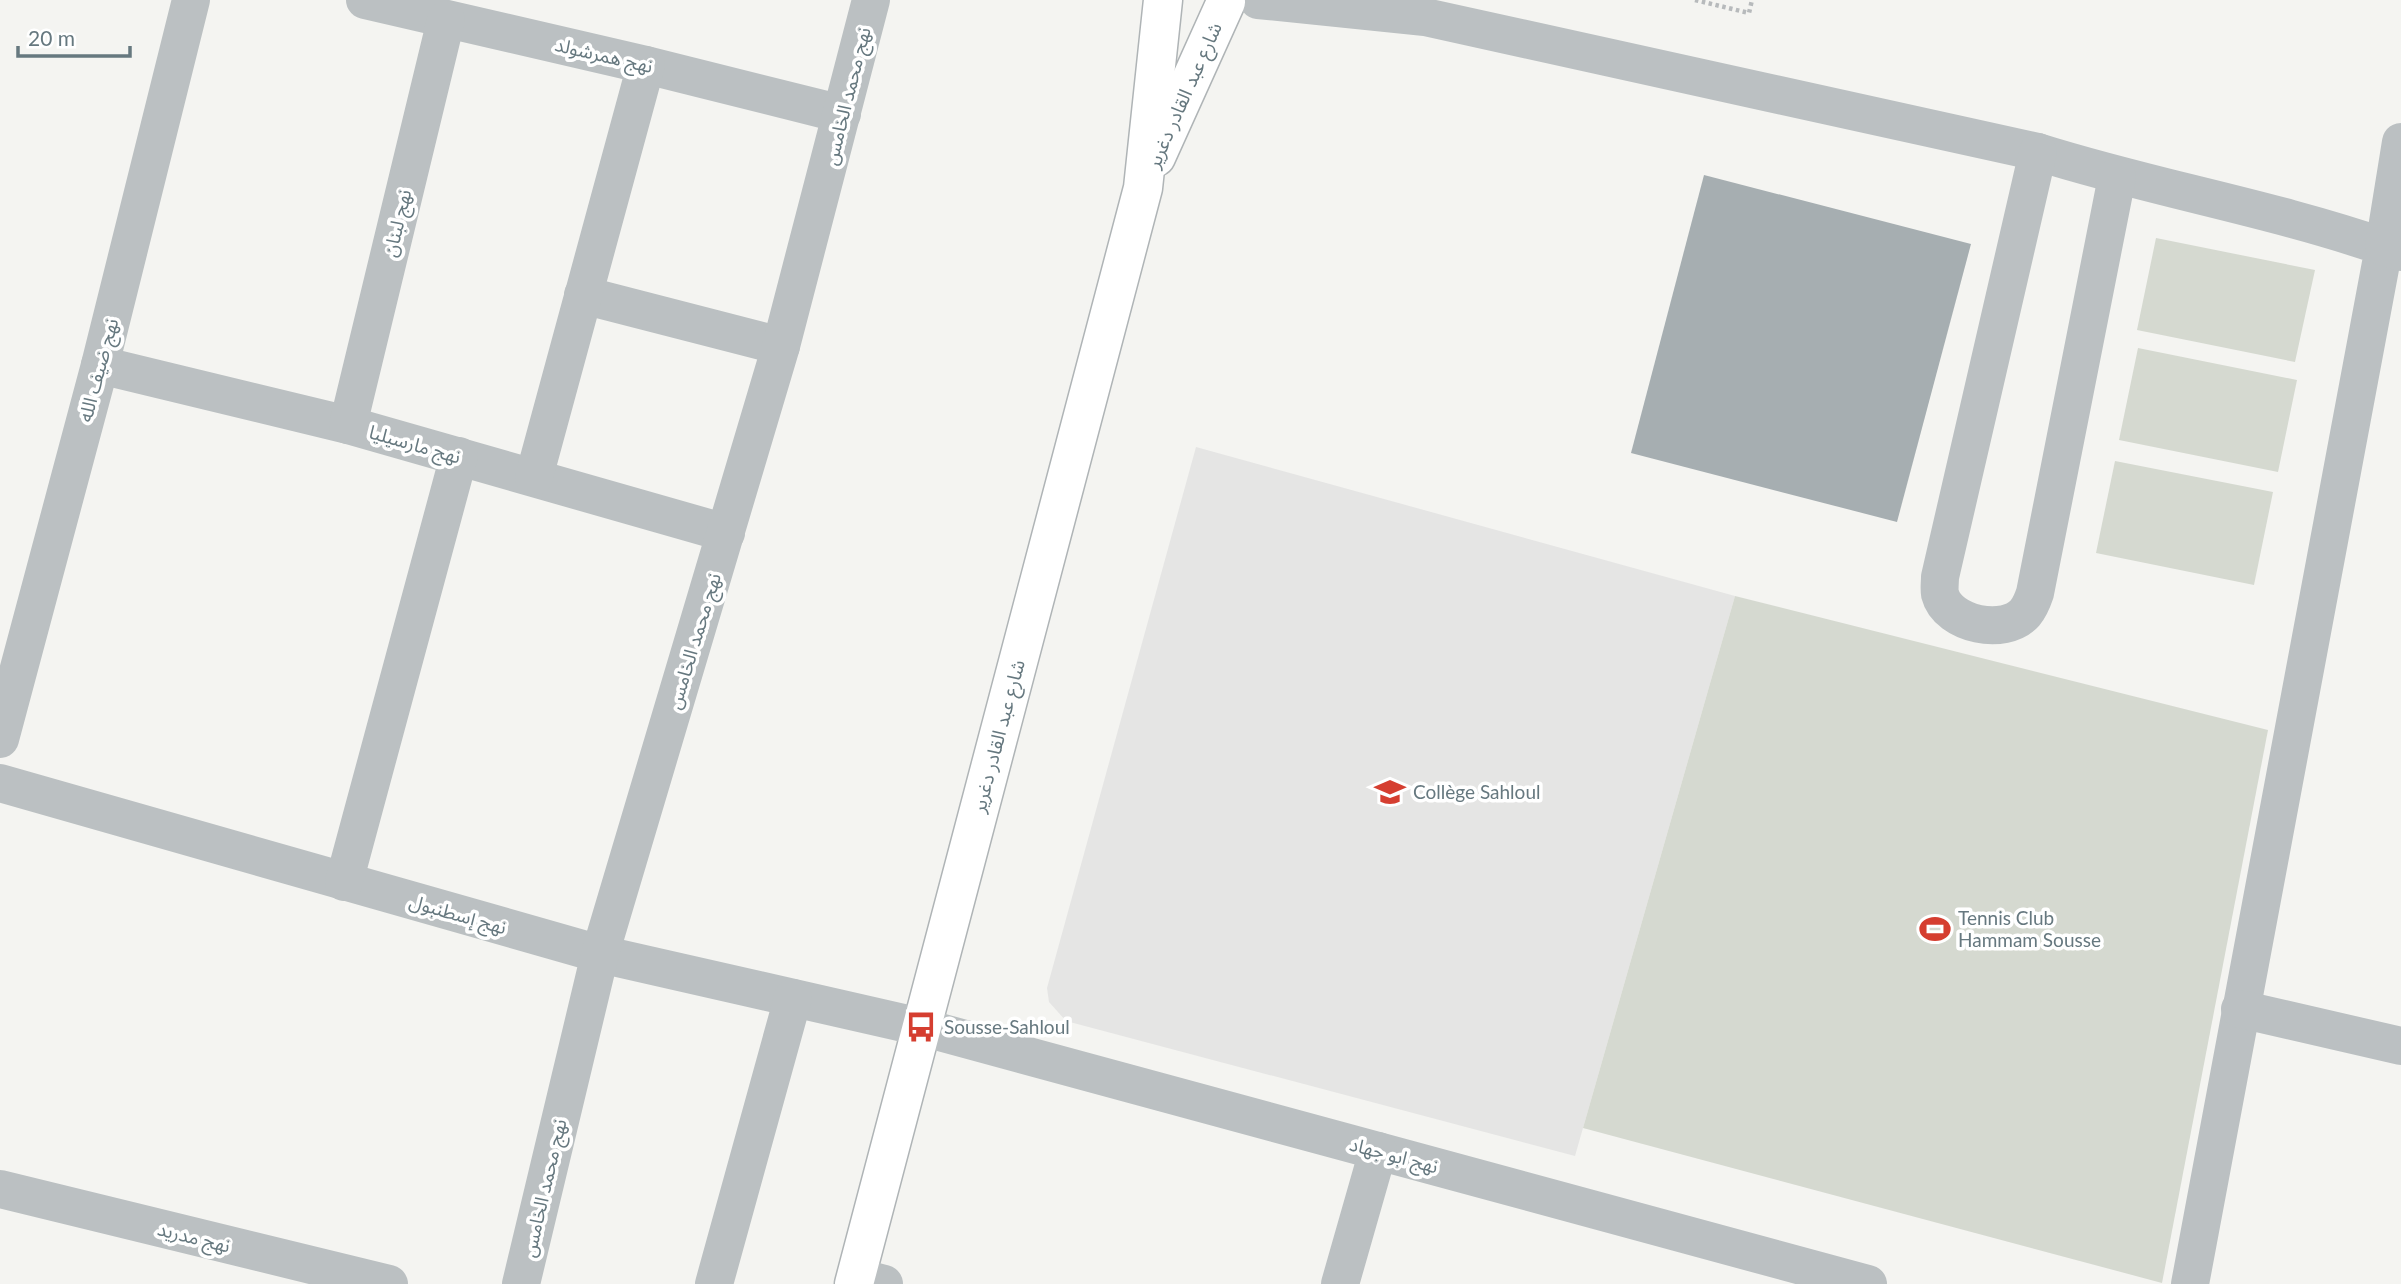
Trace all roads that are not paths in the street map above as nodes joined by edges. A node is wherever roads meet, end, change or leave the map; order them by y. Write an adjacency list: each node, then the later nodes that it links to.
1 (191, 0): 19 (street, نهج ضيف الله)
2 (365, 0): 8 (street, نهج همرشولد)
3 (872, 0): 11 (street, نهج محمد الخامس)
4 (1163, 0): 15 (main road, شارع عبد القادر دغرير)
5 (1186, 0): 7 (main road)
6 (1391, 0): 9 (street)
7 (1239, 1): 9 (street); 15 (main road, شارع عبد القادر دغرير)
8 (472, 16): 10 (street, نهج همرشولد); 20 (street, نهج لبنان)
9 (1425, 17): 13 (street)
10 (646, 65): 11 (street, نهج همرشولد); 17 (street)
11 (842, 114): 18 (street, نهج محمد الخامس)
12 (2401, 142): 16 (street)
13 (2038, 152): 14 (street); 14 (street)
14 (2117, 177): 16 (street)
15 (1143, 188): 31 (main road, شارع عبد القادر دغرير)
16 (2392, 250): 30 (street)
17 (583, 295): 18 (street); 22 (street)
18 (781, 346): 23 (street, نهج محمد الخامس)
19 (100, 365): 20 (street, نهج مارسيليا); 24 (street, نهج ضيف الله)
20 (348, 425): 21 (street, نهج مارسيليا)
21 (459, 456): 22 (street, نهج مارسيليا); 27 (street)
22 (534, 477): 23 (street, نهج مارسيليا)
23 (726, 533): 28 (street, نهج محمد الخامس)
24 (14, 628): 25 (street, نهج ضيف الله)
25 (0, 739)
26 (0, 783): 27 (street, نهج إسطنبول)
27 (344, 882): 28 (street, نهج إسطنبول)
28 (600, 954): 29 (street, نهج إسطنبول); 37 (street, نهج محمد الخامس)
29 (793, 998): 31 (street, نهج إسطنبول); 38 (street)
30 (2240, 1009): 32 (street); 41 (street)
31 (920, 1027): 33 (street, نهج ابو جهاد); 35 (main road, شارع عبد القادر دغرير)
32 (2401, 1046)
33 (1378, 1151): 39 (street); 40 (street, نهج ابو جهاد)
34 (0, 1189): 36 (street, نهج مدريد)
35 (865, 1282)
36 (389, 1284)
37 (521, 1284)
38 (714, 1284)
39 (1340, 1284)
40 (1868, 1284)
41 (2190, 1284)

